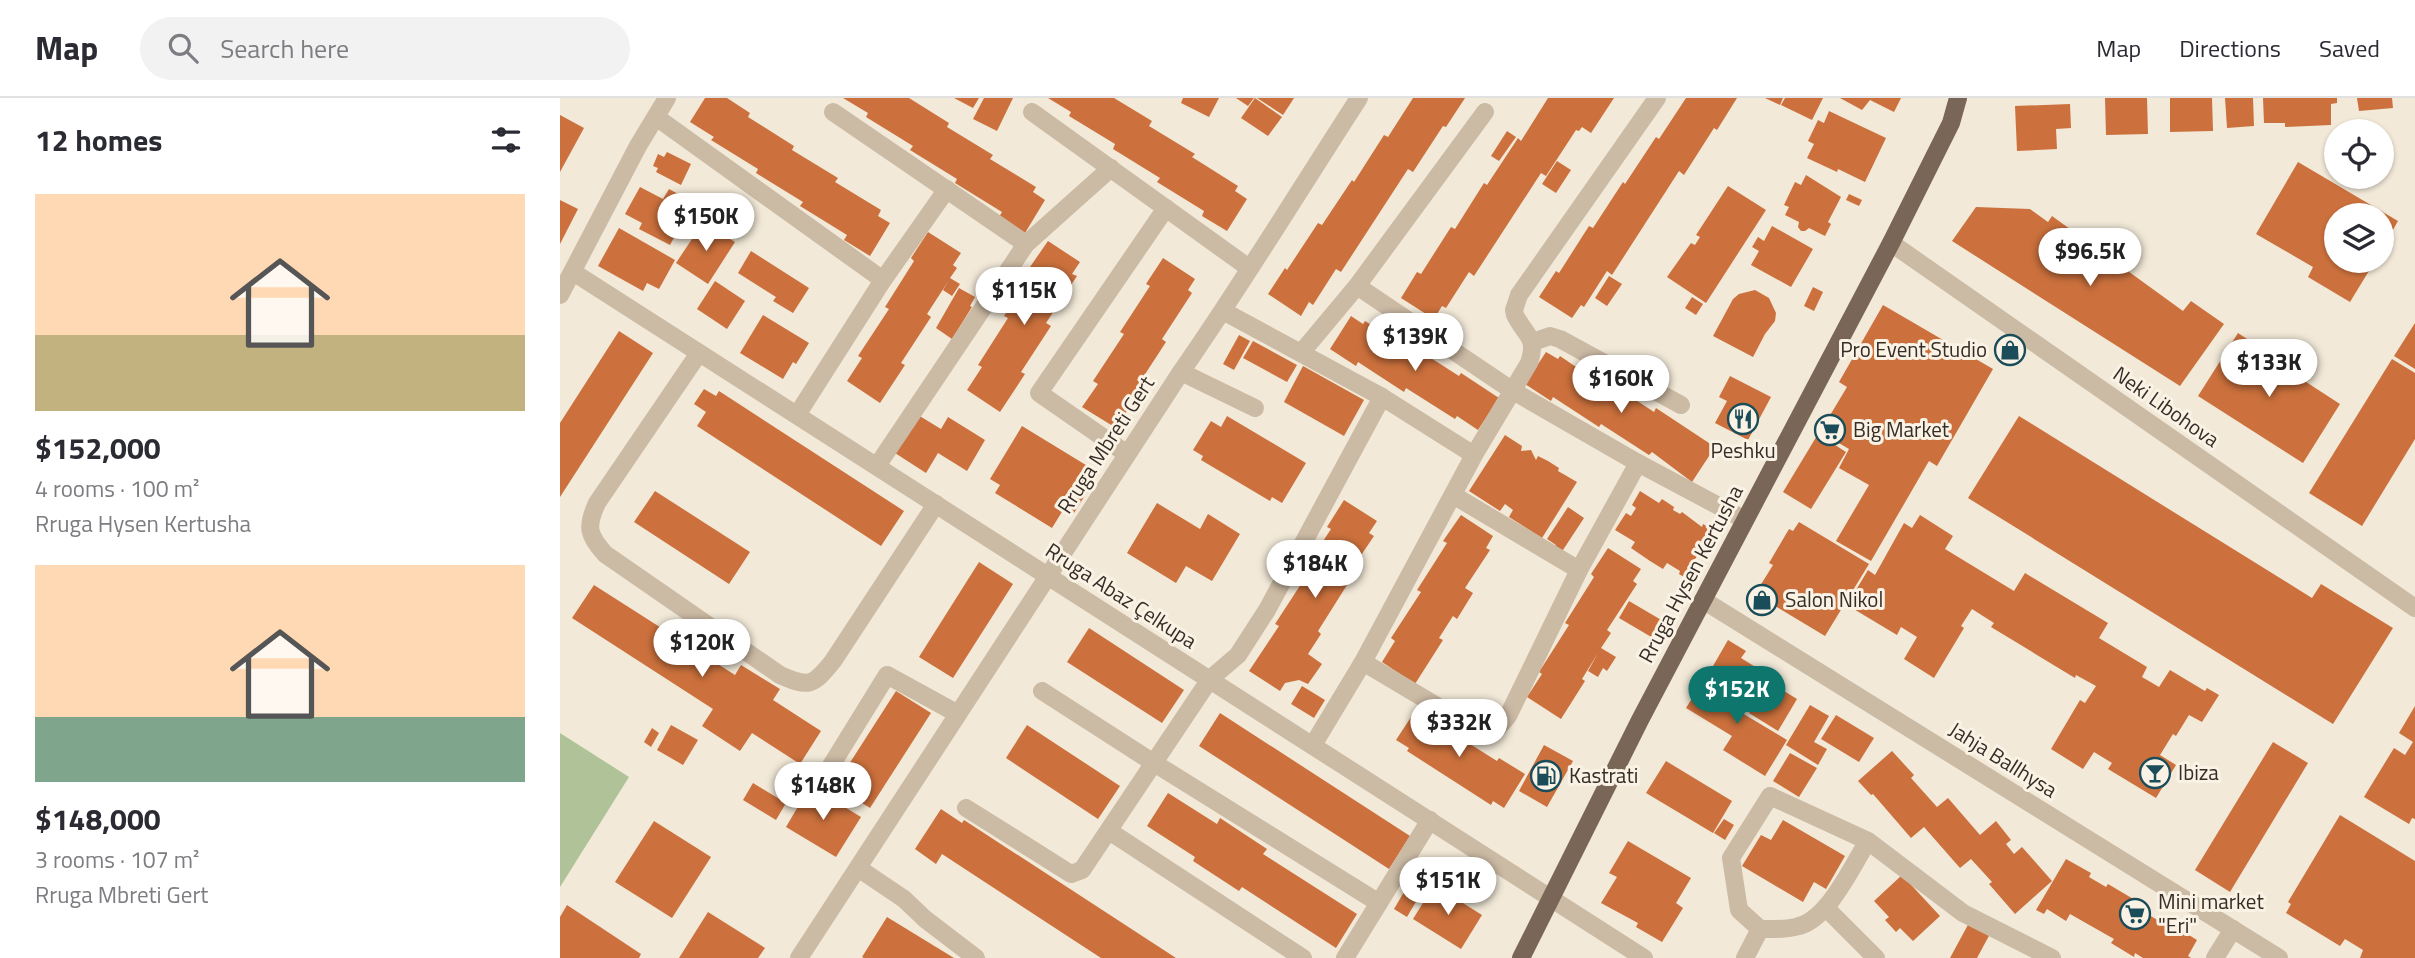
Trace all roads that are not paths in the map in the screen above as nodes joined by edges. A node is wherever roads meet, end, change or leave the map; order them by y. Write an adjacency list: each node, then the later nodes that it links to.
1 (667, 98): 8 (street)
2 (1359, 98): 14 (street, Rruga Mbreti Gert)
3 (1657, 98): 20 (street)
4 (1958, 98): 12 (main road, Rruga Hysen Kertusha)
5 (1032, 111): 9 (street)
6 (833, 112): 10 (street)
7 (1485, 112): 17 (street)
8 (656, 117): 15 (street); 16 (street)
9 (1111, 168): 11 (street); 13 (street)
10 (947, 189): 13 (street); 16 (street)
11 (1166, 208): 14 (street); 29 (street)
12 (1891, 243): 35 (main road, Rruga Hysen Kertusha); 39 (street, Neki Libohova)
13 (1026, 244): 32 (street)
14 (1249, 268): 19 (street, Rruga Mbreti Gert)
15 (573, 272): 18 (street); 21 (street, Rruga Abaz Çelkupa)
16 (883, 280): 28 (street)
17 (1357, 286): 22 (street); 24 (street)
18 (560, 295)
19 (1223, 312): 22 (street); 23 (street, Rruga Mbreti Gert)
20 (1533, 342): 24 (street); 26 (street)
21 (699, 353): 28 (street, Rruga Abaz Çelkupa); 34 (street)
22 (1301, 354): 25 (street)
23 (1181, 372): 27 (street); 29 (street, Rruga Mbreti Gert)
24 (1513, 391): 30 (street); 31 (street)
25 (1382, 397): 30 (street); 41 (street)
26 (1681, 405)
27 (1255, 408)
28 (797, 415): 32 (street, Rruga Abaz Çelkupa)
29 (1127, 454): 37 (street, Rruga Mbreti Gert)
30 (1474, 455): 33 (street)
31 (1638, 463): 35 (street); 36 (street)
32 (877, 466): 34 (street, Rruga Abaz Çelkupa)
33 (1453, 495): 36 (street); 40 (street)
34 (936, 504): 37 (street, Rruga Abaz Çelkupa)
35 (1745, 520): 38 (main road, Rruga Hysen Kertusha)
36 (1579, 570): 40 (street)
37 (1048, 576): 41 (street, Rruga Abaz Çelkupa); 43 (street, Rruga Mbreti Gert)
38 (1703, 600): 52 (main road, Rruga Hysen Kertusha); 56 (street, Jahja Ballhysa)
39 (2415, 608)
40 (1363, 662): 44 (street)
41 (1210, 680): 44 (street, Rruga Abaz Çelkupa); 45 (street)
42 (1042, 691): 45 (street)
43 (958, 713): 46 (street); 51 (street, Rruga Mbreti Gert)
44 (1313, 745): 48 (street, Rruga Abaz Çelkupa)
45 (1154, 763): 49 (street); 53 (street)
46 (824, 777)
47 (966, 808): 49 (street)
48 (1430, 820): 52 (street, Rruga Abaz Çelkupa); 53 (street)
49 (1109, 831): 59 (street)
50 (1868, 841): 54 (street); 55 (street); 65 (street)
51 (858, 868): 57 (street, Rruga Mbreti Gert); 58 (street)
52 (1551, 898): 61 (main road, Rruga Hysen Kertusha); 62 (street, Rruga Abaz Çelkupa)
53 (1379, 903): 60 (street)
54 (1826, 908): 55 (street); 64 (street)
55 (1760, 929): 63 (street)
56 (2232, 929): 66 (street); 67 (street, Jahja Ballhysa)
57 (799, 958)
58 (975, 958)
59 (1303, 958)
60 (1345, 958)
61 (1521, 958)
62 (1644, 958)
63 (1745, 958)
64 (1876, 958)
65 (2052, 958)
66 (2215, 958)
67 (2279, 958)

